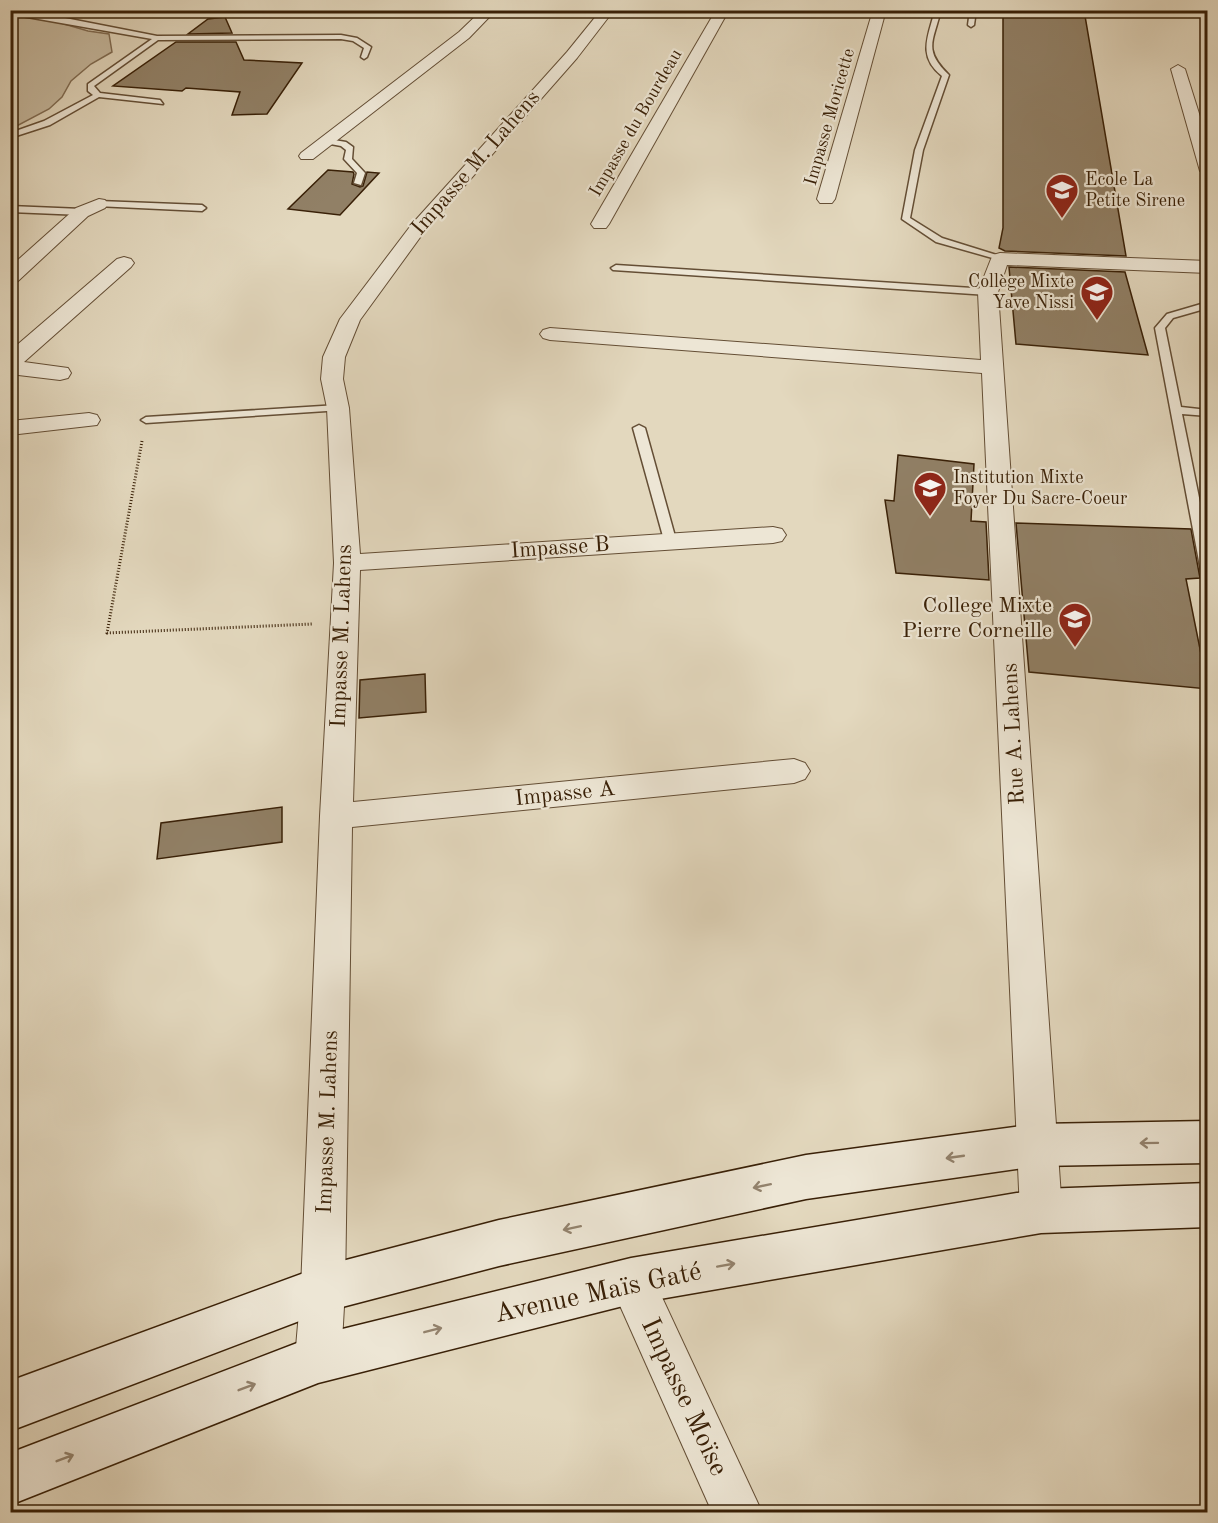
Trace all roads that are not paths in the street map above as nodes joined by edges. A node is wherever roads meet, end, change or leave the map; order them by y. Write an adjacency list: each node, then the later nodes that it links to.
1 (490, 10): 15 (street)
2 (608, 10): 35 (street, Impasse M. Lahens)
3 (723, 10): 23 (street, Impasse du Bourdeau)
4 (880, 10): 19 (street, Impasse Moricette)
5 (938, 10): 24 (lane)
6 (974, 10): 8 (lane)
7 (10, 12): 9 (lane)
8 (971, 26)
9 (157, 38): 10 (lane); 12 (lane)
10 (364, 57)
11 (1178, 69): 17 (street)
12 (98, 95): 13 (lane); 14 (lane)
13 (159, 102)
14 (10, 136)
15 (328, 141): 16 (street); 18 (lane)
16 (307, 156)
17 (1206, 163)
18 (358, 183)
19 (826, 199)
20 (90, 208): 21 (lane); 22 (lane); 28 (street)
21 (202, 208)
22 (10, 209)
23 (600, 224)
24 (1000, 259): 26 (street); 29 (street, Rue A. Lahens)
25 (124, 263): 32 (street)
26 (1208, 267)
27 (616, 268): 29 (lane)
28 (10, 278)
29 (988, 292): 33 (street, Rue A. Lahens)
30 (1208, 305): 36 (lane)
31 (549, 334): 33 (street)
32 (10, 365): 34 (street)
33 (994, 366): 50 (street, Rue A. Lahens)
34 (60, 373)
35 (338, 408): 39 (lane); 45 (street, Impasse M. Lahens)
36 (1177, 410): 37 (lane); 44 (lane)
37 (1208, 413)
38 (89, 420): 40 (street)
39 (146, 420)
40 (10, 428)
41 (639, 428): 43 (lane)
42 (773, 534): 43 (street, Impasse B)
43 (670, 540): 45 (street, Impasse B)
44 (1205, 550): 46 (lane)
45 (347, 563): 48 (street, Impasse M. Lahens)
46 (1208, 577)
47 (794, 771): 48 (street, Impasse A)
48 (336, 816): 54 (street, Impasse M. Lahens)
49 (1208, 1142): 50 (main road, one-way to 50)
50 (1037, 1145): 52 (street, Rue A. Lahens); 54 (main road, one-way to 54)
51 (1208, 1205): 52 (main road, Avenue Maïs Gaté)
52 (1041, 1211): 53 (main road, Avenue Maïs Gaté, one-way to 52)
53 (631, 1281): 55 (main road, Avenue Maïs Gaté, one-way to 53); 58 (street, Impasse Moïse)
54 (323, 1289): 55 (street, Impasse M. Lahens); 56 (main road)
55 (318, 1359): 57 (main road, Avenue Maïs Gaté, one-way to 55)
56 (10, 1406)
57 (10, 1479)
58 (737, 1512)

